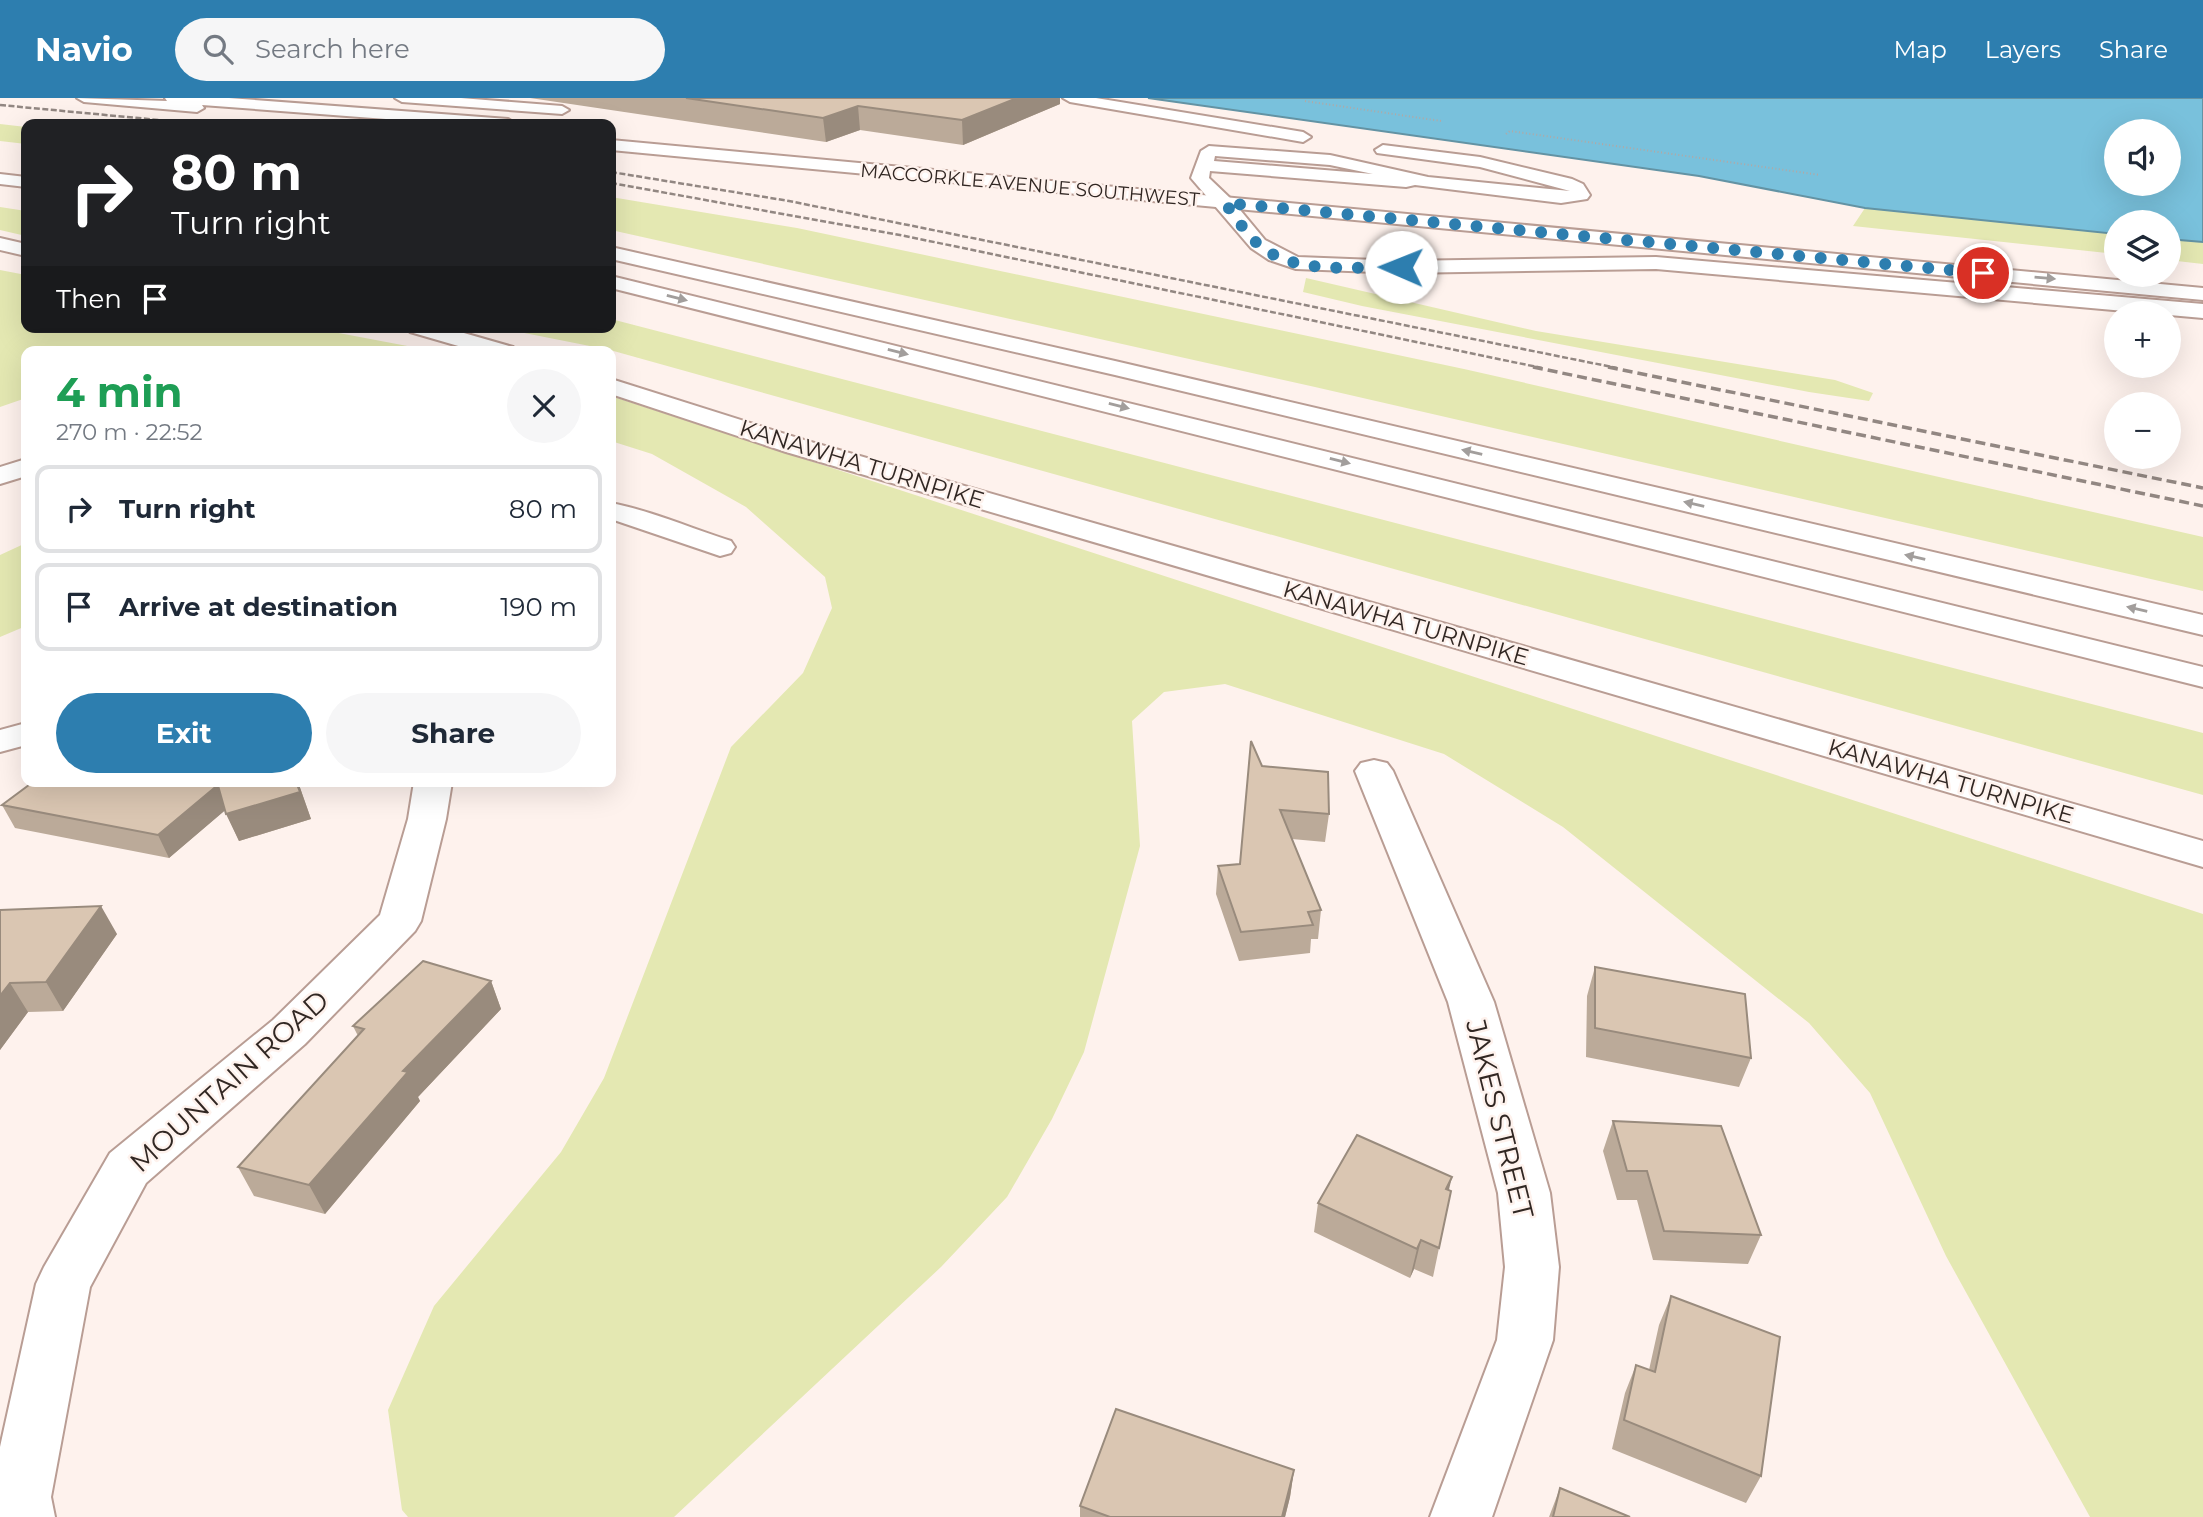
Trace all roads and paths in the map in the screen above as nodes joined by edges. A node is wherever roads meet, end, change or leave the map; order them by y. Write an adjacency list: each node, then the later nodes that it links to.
1 (84, 98): 9 (main road)
2 (172, 98): 7 (main road)
3 (202, 98): 7 (main road)
4 (402, 98): 8 (main road)
5 (1070, 98): 13 (main road)
6 (1297, 100): 11 (path)
7 (234, 103): 10 (main road)
8 (562, 111)
9 (325, 119)
10 (443, 119)
11 (1431, 125)
12 (616, 133): 21 (main road, MACCORKLE AVENUE SOUTHWEST)
13 (1317, 139)
14 (616, 145): 22 (main road, MACCORKLE AVENUE SOUTHWEST)
15 (1485, 146): 17 (main road); 18 (path)
16 (1370, 149): 17 (main road)
17 (1441, 157): 21 (main road)
18 (1820, 175)
19 (0, 179): 20 (main road)
20 (21, 182)
21 (1206, 186): 22 (main road); 26 (main road, MACCORKLE AVENUE SOUTHWEST)
22 (1225, 203): 30 (main road, MACCORKLE AVENUE SOUTHWEST, one-way to 30); 31 (main road)
23 (0, 244): 24 (main road)
24 (21, 249)
25 (616, 254): 39 (main road, one-way to 25)
26 (1991, 256)
27 (2181, 273): 28 (main road)
28 (2203, 275)
29 (616, 283): 40 (main road, one-way to 40)
30 (2203, 294)
31 (2203, 311)
32 (439, 333): 33 (main road)
33 (484, 346)
34 (616, 388): 45 (main road, KANAWHA TURNPIKE)
35 (21, 469): 36 (main road)
36 (0, 476)
37 (616, 511): 38 (main road)
38 (720, 547)
39 (2203, 625)
40 (2203, 677)
41 (21, 735): 42 (main road)
42 (0, 741)
43 (1374, 771): 47 (main road, JAKES STREET)
44 (432, 787): 46 (main road, MOUNTAIN ROAD)
45 (2203, 854)
46 (24, 1517)
47 (1461, 1517)

